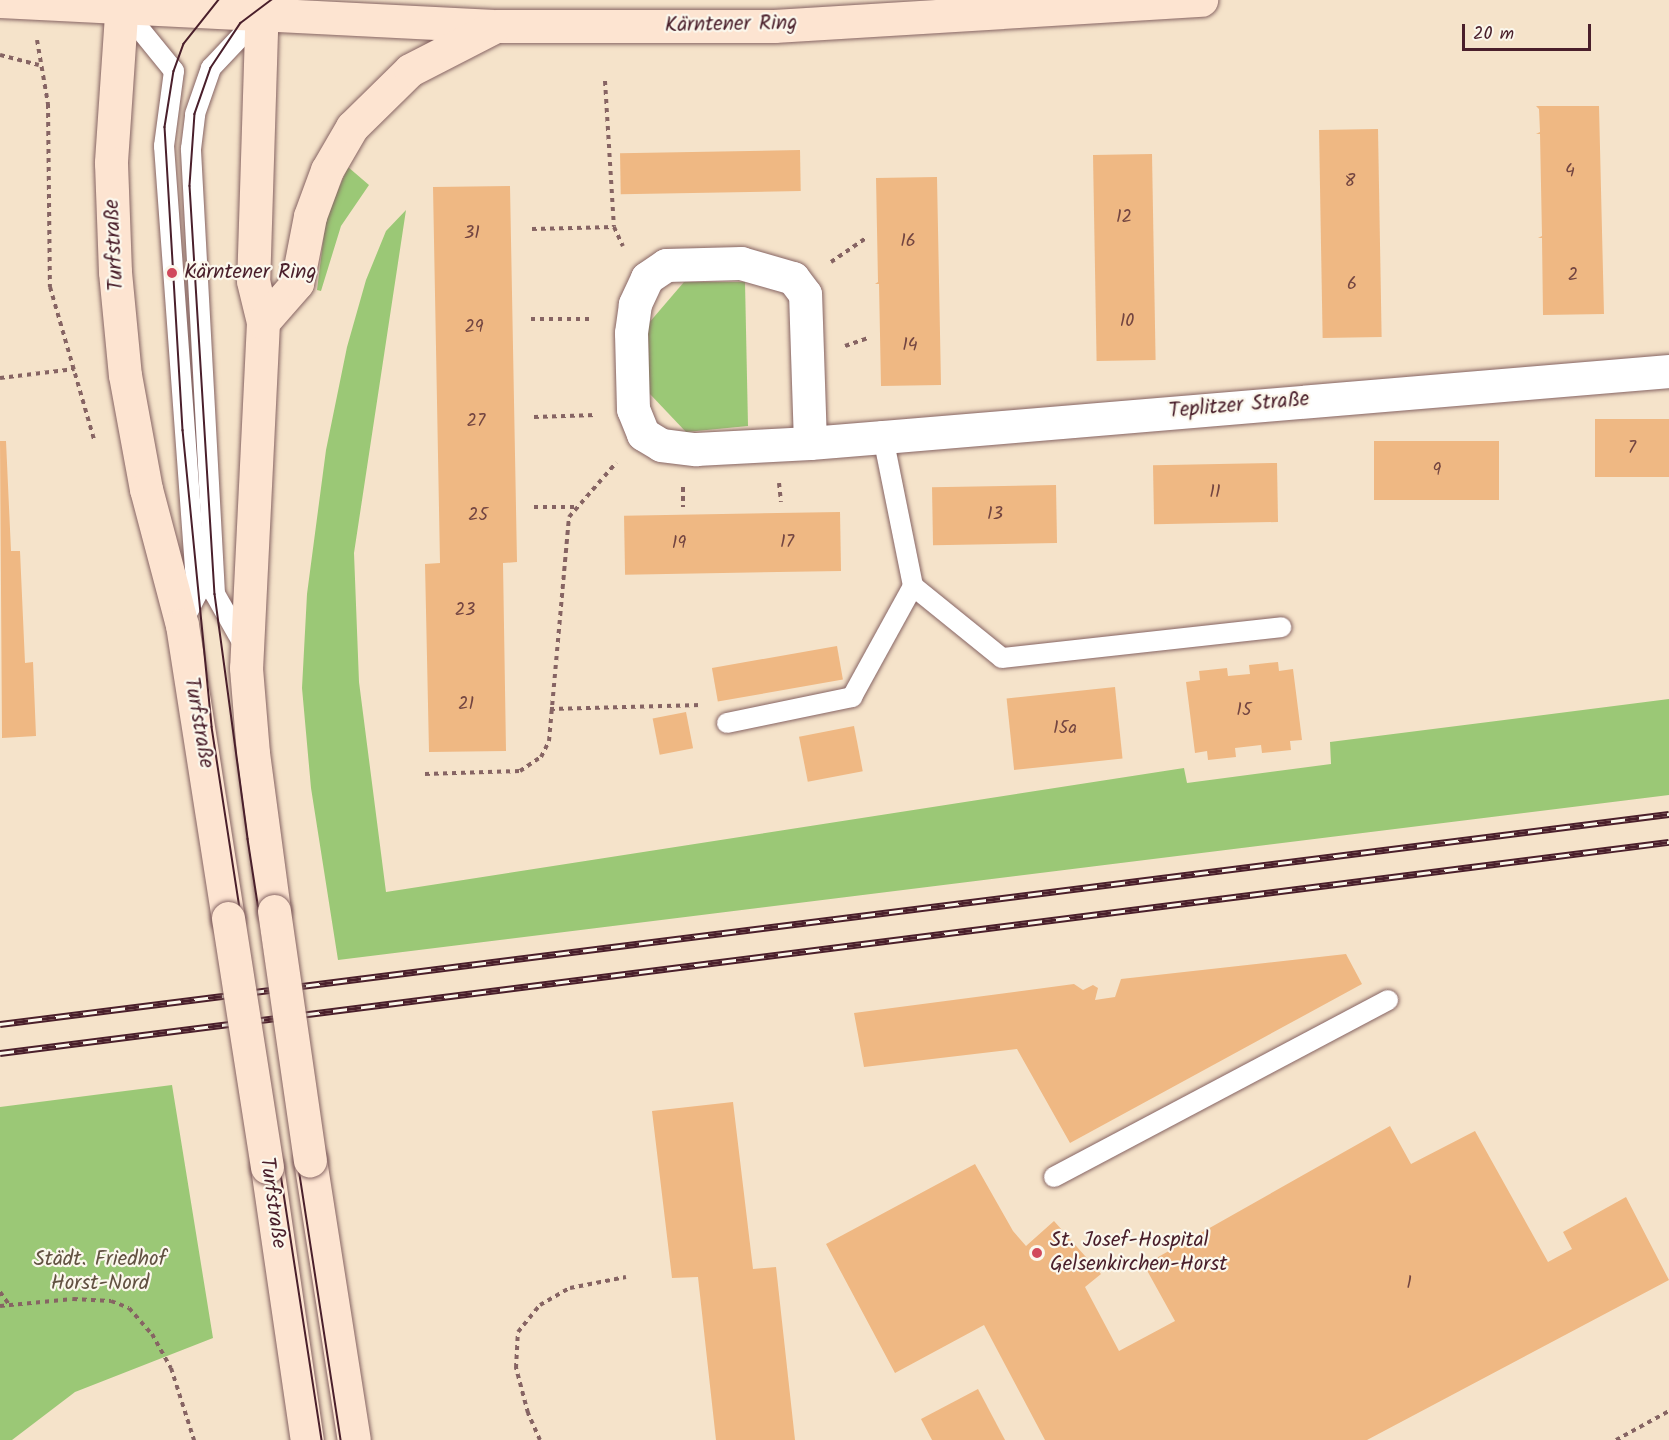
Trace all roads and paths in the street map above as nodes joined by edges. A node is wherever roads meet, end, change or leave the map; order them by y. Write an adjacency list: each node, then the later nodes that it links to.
1 (1201, 0): 5 (main road, Kärntener Ring)
2 (0, 1): 3 (main road, Kärntener Ring)
3 (122, 3): 4 (main road, Kärntener Ring); 28 (main road, Turfstraße); 28 (lane)
4 (261, 8): 5 (main road, Kärntener Ring); 14 (main road, Turfstraße); 30 (lane)
5 (496, 26): 14 (main road)
6 (0, 55): 7 (path)
7 (39, 65)
8 (604, 81): 9 (path)
9 (614, 227): 10 (path); 11 (path)
10 (532, 229)
11 (623, 246)
12 (600, 319): 13 (path)
13 (531, 320)
14 (264, 322): 30 (main road, Turfstraße)
15 (74, 369): 17 (path)
16 (1669, 371): 21 (street, Teplitzer Straße)
17 (0, 378)
18 (603, 414): 19 (path)
19 (534, 417)
20 (643, 434): 22 (street, Teplitzer Straße); 22 (street); 25 (path)
21 (883, 438): 22 (street, Teplitzer Straße); 27 (lane)
22 (810, 443)
23 (683, 477): 26 (path)
24 (534, 507): 25 (path)
25 (576, 507): 31 (path)
26 (683, 507)
27 (913, 586): 29 (lane); 32 (lane)
28 (182, 625): 42 (main road, Turfstraße, bridge)
29 (1281, 627)
30 (246, 649): 43 (main road, Turfstraße, bridge)
31 (550, 709): 32 (path); 33 (path)
32 (727, 723)
33 (425, 774)
34 (1388, 1000): 35 (lane)
35 (1054, 1177)
36 (626, 1277): 44 (path)
37 (0, 1292): 38 (path)
38 (8, 1303): 39 (path); 41 (path)
39 (0, 1306)
40 (1669, 1411): 45 (path)
41 (194, 1440)
42 (307, 1440)
43 (354, 1440)
44 (540, 1440)
45 (1616, 1440)

